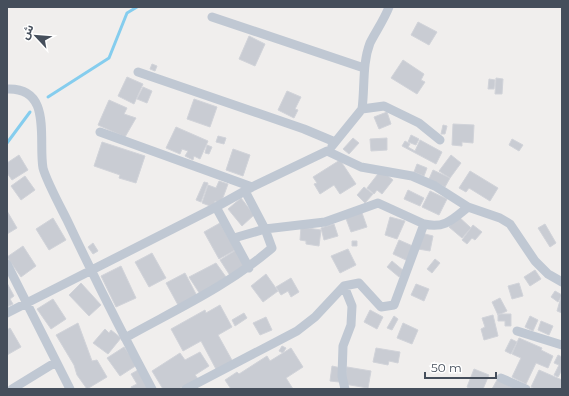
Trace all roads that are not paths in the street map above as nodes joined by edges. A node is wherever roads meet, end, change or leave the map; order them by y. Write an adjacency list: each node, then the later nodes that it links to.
1 (389, 7): 3 (street)
2 (212, 17): 3 (street)
3 (364, 68): 6 (street)
4 (138, 72): 9 (street)
5 (7, 89): 19 (street)
6 (362, 109): 8 (street); 9 (street)
7 (100, 132): 11 (street)
8 (440, 140)
9 (335, 142): 10 (street)
10 (327, 152): 11 (street); 13 (street)
11 (248, 189): 12 (street); 15 (street)
12 (216, 207): 16 (street); 19 (street)
13 (468, 207): 14 (street); 20 (street)
14 (424, 224): 15 (street); 21 (street)
15 (265, 229): 16 (street); 18 (street)
16 (234, 238): 18 (street)
17 (7, 264): 22 (street)
18 (250, 268): 25 (street)
19 (91, 270): 22 (street); 25 (street)
20 (560, 278)
21 (344, 286): 32 (street); 33 (street)
22 (26, 304): 23 (street); 27 (street)
23 (7, 313)
24 (517, 331): 26 (street)
25 (125, 338): 31 (street)
26 (562, 345)
27 (56, 362): 29 (street); 30 (street)
28 (501, 378): 34 (street)
29 (12, 389)
30 (70, 389)
31 (152, 389)
32 (186, 389)
33 (344, 389)
34 (526, 389)

